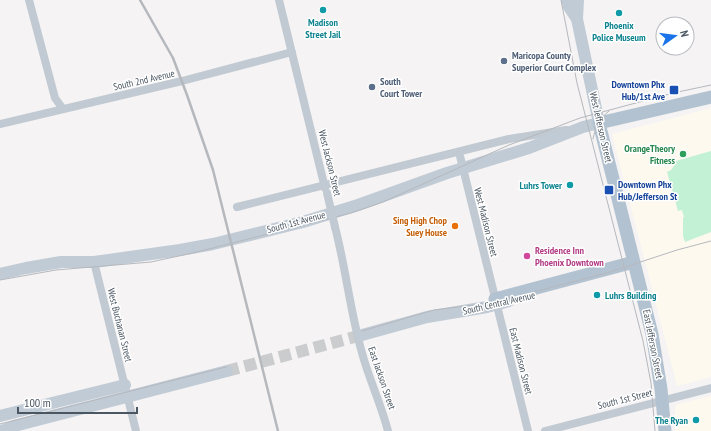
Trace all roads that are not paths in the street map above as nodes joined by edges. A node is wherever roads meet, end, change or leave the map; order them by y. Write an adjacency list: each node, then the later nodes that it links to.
1 (29, 0): 8 (street)
2 (279, 0): 6 (street, West Jackson Street)
3 (567, 0): 5 (main road, West Jefferson Street)
4 (578, 0): 5 (main road, West Jefferson Street)
5 (577, 19): 9 (main road, West Jefferson Street)
6 (292, 52): 8 (street, South 2nd Avenue); 14 (street, West Jackson Street)
7 (711, 97): 9 (main road, South 1st Avenue)
8 (63, 109): 10 (street, South 2nd Avenue)
9 (599, 123): 11 (main road, South 1st Avenue); 17 (main road, West Jefferson Street)
10 (0, 124)
11 (583, 127): 12 (street, South 1st Avenue); 13 (main road, South 1st Avenue)
12 (459, 152): 13 (street, West Madison Street); 14 (street, South 1st Avenue)
13 (462, 168): 16 (main road, South 1st Avenue); 19 (street, West Madison Street)
14 (324, 184): 15 (street, South 1st Avenue); 20 (street, West Jackson Street, bridge)
15 (236, 207)
16 (94, 262): 18 (main road, South 1st Avenue); 23 (street, West Buchanan Street)
17 (634, 263): 19 (main road); 24 (main road, East Jefferson Street)
18 (0, 274)
19 (496, 300): 20 (main road, South Central Avenue); 29 (street, East Madison Street)
20 (359, 333): 28 (street, East Jackson Street)
21 (227, 371): 23 (main road)
22 (711, 388): 24 (street, South 1st Street)
23 (126, 392): 25 (main road); 26 (main road); 27 (street, West Buchanan Street)
24 (662, 400): 30 (street, South 1st Street); 31 (main road, East Jefferson Street)
25 (0, 416)
26 (2, 431)
27 (136, 431)
28 (388, 431)
29 (528, 431)
30 (545, 431)
31 (665, 431)

